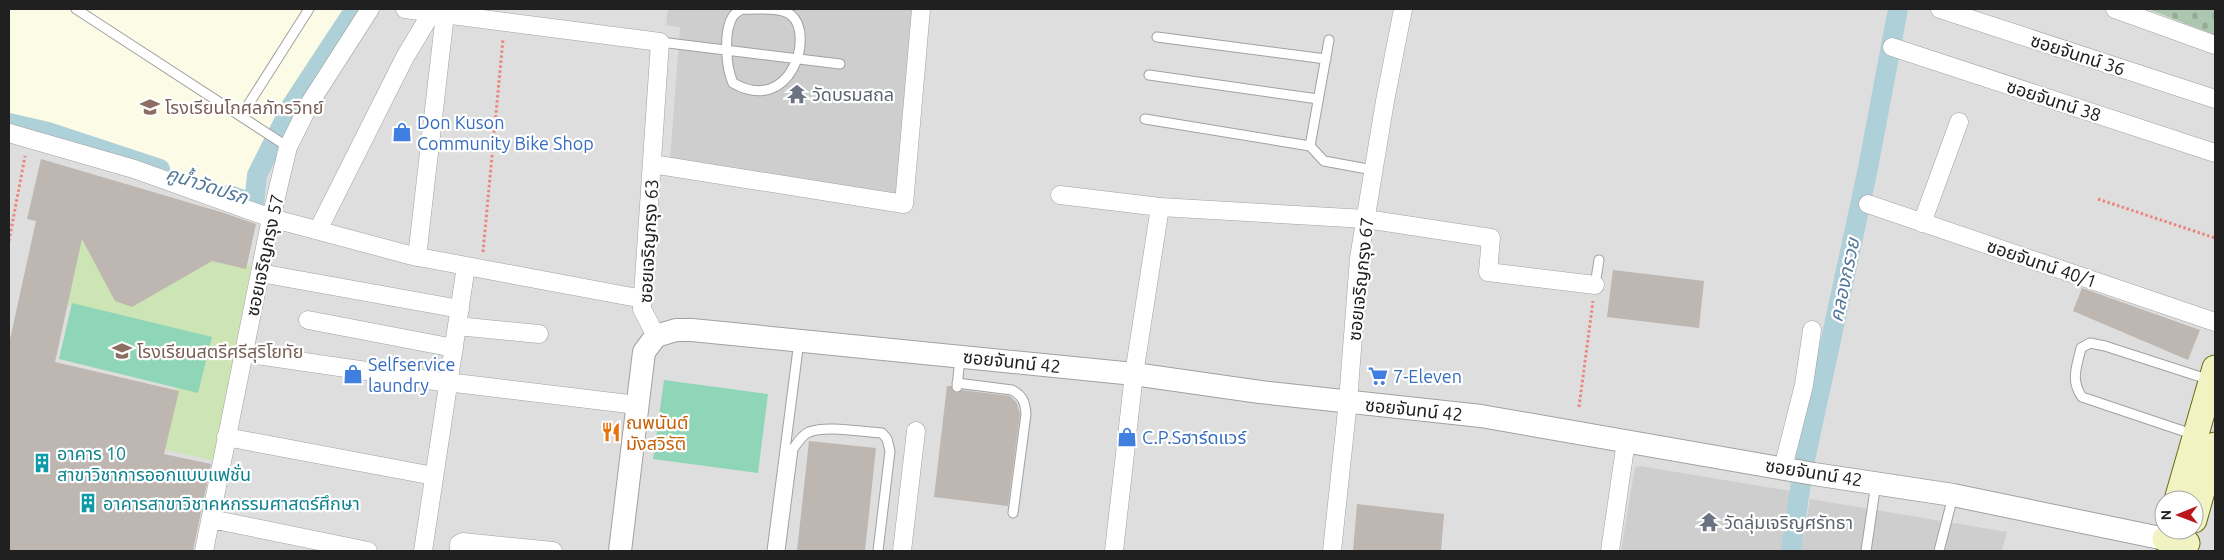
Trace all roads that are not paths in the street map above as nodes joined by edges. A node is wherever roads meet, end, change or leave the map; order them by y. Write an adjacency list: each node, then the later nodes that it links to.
1 (79, 9): 23 (lane)
2 (309, 9): 23 (lane)
3 (370, 9): 27 (street, ซอยเจริญกรุง 57)
4 (405, 9): 10 (street)
5 (921, 9): 30 (street)
6 (1403, 9): 31 (street, ซอยเจริญกรุง 67)
7 (1940, 9): 22 (street, ซอยจันทน์ 36)
8 (2114, 9): 14 (street)
9 (732, 12): 16 (lane); 17 (lane)
10 (439, 13): 13 (street); 38 (street); 39 (street)
11 (1157, 37): 18 (lane)
12 (1329, 40): 18 (lane)
13 (660, 42): 16 (lane); 30 (street, ซอยเจริญกรุง 63)
14 (2215, 45)
15 (1892, 47): 29 (street, ซอยจันทน์ 38)
16 (726, 50): 17 (lane); 17 (lane)
17 (797, 59): 19 (lane)
18 (1326, 59): 21 (lane)
19 (840, 64)
20 (1149, 75): 21 (lane)
21 (1318, 99): 28 (lane)
22 (2215, 99)
23 (241, 116): 27 (lane)
24 (1145, 119): 28 (lane)
25 (1959, 122): 37 (street)
26 (9, 133): 35 (street)
27 (286, 145): 35 (street, ซอยเจริญกรุง 57)
28 (1310, 146): 31 (lane)
29 (2215, 154)
30 (652, 164): 44 (street, ซอยเจริญกรุง 63)
31 (1373, 170): 36 (street, ซอยเจริญกรุง 67)
32 (1060, 195): 34 (street)
33 (1868, 204): 37 (street, ซอยจันทน์ 40/1)
34 (1160, 207): 36 (street); 55 (street)
35 (271, 218): 38 (street); 42 (street, ซอยเจริญกรุง 57)
36 (1366, 219): 43 (street); 58 (street, ซอยเจริญกรุง 67)
37 (1922, 222): 47 (street, ซอยจันทน์ 40/1)
38 (318, 230): 39 (street)
39 (418, 257): 41 (street)
40 (1599, 260): 43 (lane)
41 (474, 268): 44 (street); 45 (street)
42 (260, 273): 45 (street); 53 (street, ซอยเจริญกรุง 57)
43 (1595, 285)
44 (643, 299): 50 (street, ซอยเจริญกรุง 63)
45 (458, 317): 49 (street); 52 (street)
46 (308, 320): 52 (street)
47 (2215, 322)
48 (1812, 330): 64 (street)
49 (539, 334)
50 (656, 336): 51 (street, ซอยจันทน์ 42); 59 (street)
51 (799, 340): 54 (street, ซอยจันทน์ 42); 79 (lane)
52 (454, 348): 57 (street)
53 (243, 353): 57 (street); 61 (street, ซอยเจริญกรุง 57)
54 (960, 355): 55 (street, ซอยจันทน์ 42); 70 (lane)
55 (1134, 374): 58 (street, ซอยจันทน์ 42); 83 (street)
56 (2213, 374): 62 (main road); 62 (lane)
57 (452, 383): 59 (street); 65 (street)
58 (1348, 401): 63 (street, ซอยจันทน์ 42); 84 (street, ซอยเจริญกรุง 67)
59 (637, 405): 78 (street)
60 (916, 431): 82 (street)
61 (226, 437): 65 (street); 71 (street, ซอยเจริญกรุง 57)
62 (2205, 440): 67 (main road); 68 (main road)
63 (1626, 441): 64 (street, ซอยจันทน์ 42); 85 (street)
64 (1785, 468): 66 (street, ซอยจันทน์ 42)
65 (434, 476): 75 (street)
66 (1876, 482): 69 (street, ซอยจันทน์ 42); 86 (lane)
67 (2182, 490)
68 (2192, 490)
69 (1953, 495): 72 (street, ซอยจันทน์ 42); 87 (lane)
70 (1013, 512)
71 (211, 519): 73 (street, ซอยเจริญกรุง 57); 74 (street)
72 (2154, 533)
73 (204, 551)
74 (368, 551)
75 (423, 551)
76 (459, 551): 77 (street)
77 (553, 551)
78 (620, 551)
79 (772, 551)
80 (780, 551): 81 (lane)
81 (878, 551)
82 (902, 551)
83 (1114, 551)
84 (1332, 551)
85 (1610, 551)
86 (1866, 551)
87 (1939, 551)

